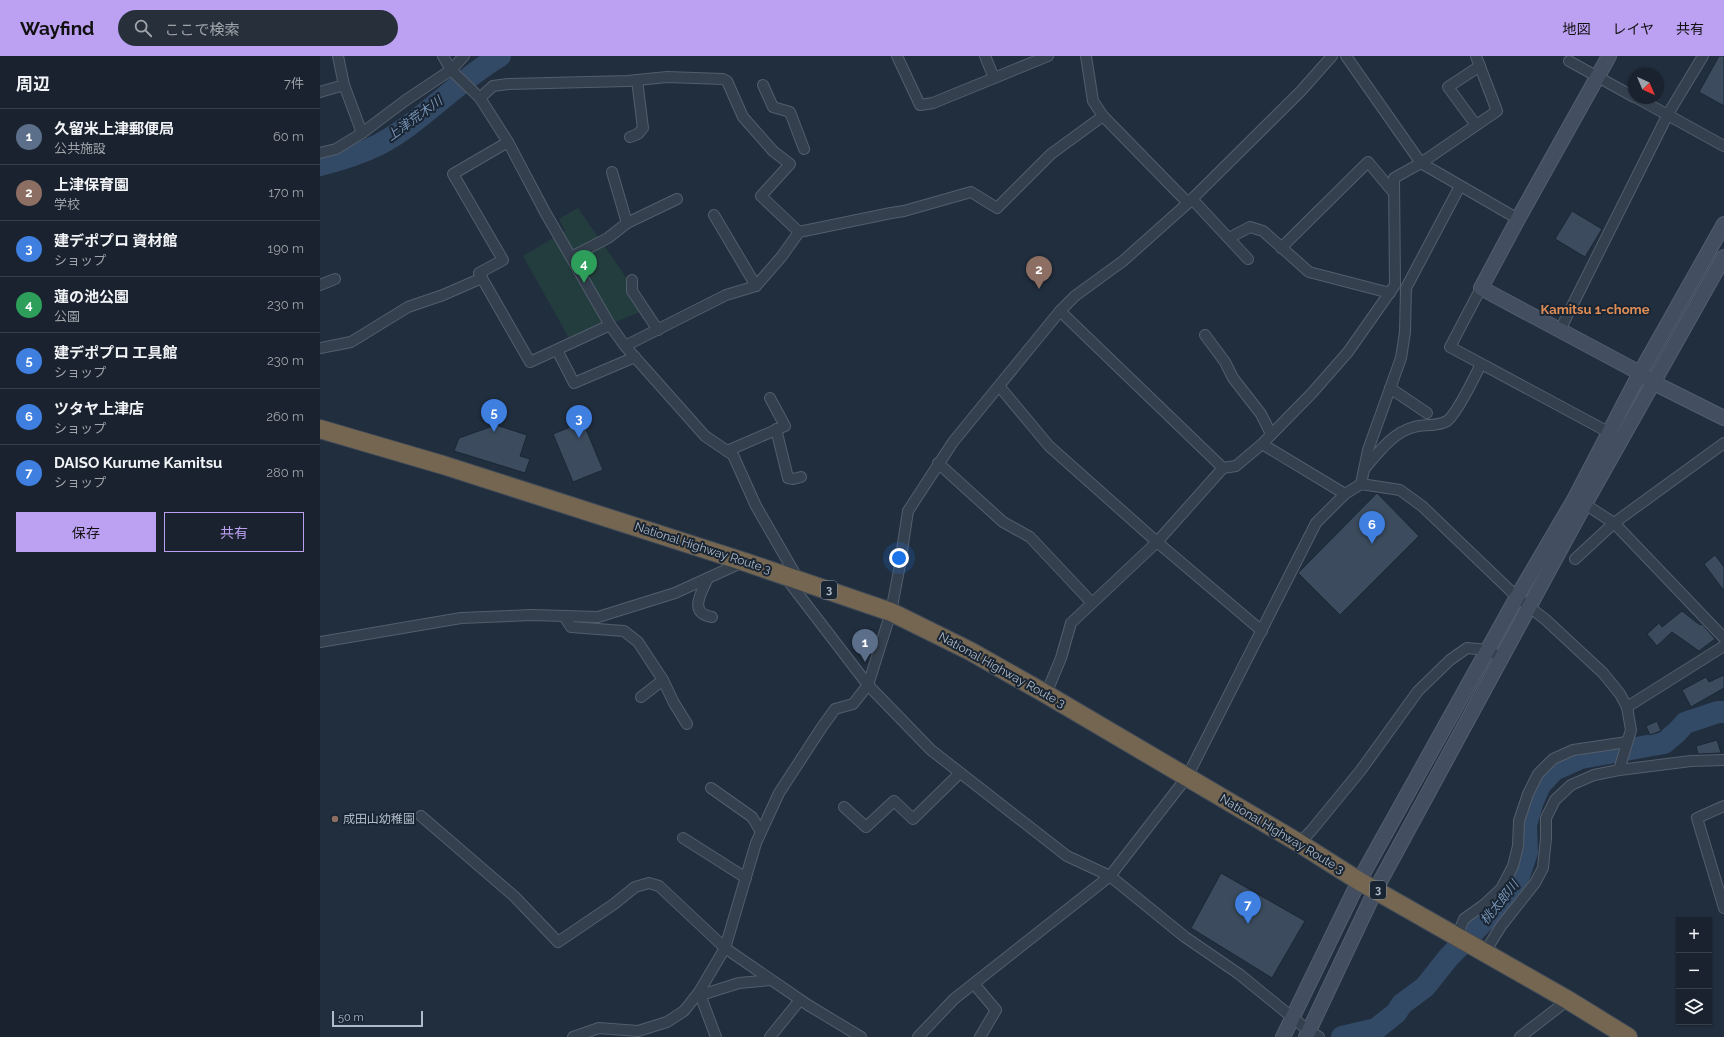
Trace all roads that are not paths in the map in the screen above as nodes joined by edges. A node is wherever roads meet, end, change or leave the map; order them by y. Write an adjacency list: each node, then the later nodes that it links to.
1 (338, 56): 19 (street)
2 (444, 56): 15 (street)
3 (464, 56): 15 (street)
4 (897, 56): 17 (street)
5 (985, 56): 17 (street)
6 (1048, 56): 17 (street)
7 (1086, 56): 26 (street)
8 (1332, 56): 39 (street)
9 (1346, 56): 34 (street)
10 (1476, 56): 14 (street)
11 (1609, 56): 16 (street)
12 (1703, 56): 25 (street)
13 (1569, 61): 16 (street)
14 (1480, 66): 27 (street); 27 (street)
15 (451, 70): 23 (street); 28 (street)
16 (1597, 77): 22 (street); 41 (street)
17 (994, 78)
18 (637, 80): 23 (street); 29 (street); 44 (street)
19 (344, 85): 21 (street); 28 (street)
20 (763, 85): 32 (street)
21 (320, 92)
22 (1628, 93)
23 (480, 98): 30 (street)
24 (1649, 104): 25 (street)
25 (1668, 114): 31 (street); 61 (street)
26 (1103, 116): 39 (street); 44 (street)
27 (1476, 125): 34 (street)
28 (362, 133): 33 (street)
29 (630, 137)
30 (508, 142): 47 (street); 50 (street)
31 (1724, 146)
32 (804, 149)
33 (320, 153)
34 (1421, 163): 36 (street); 37 (street)
35 (612, 172): 42 (street)
36 (1460, 186): 41 (street); 55 (street)
37 (1394, 193): 46 (street); 57 (street)
38 (677, 199): 42 (street)
39 (1190, 201): 45 (street); 58 (street)
40 (714, 215): 54 (street)
41 (1518, 218): 56 (street)
42 (627, 223): 47 (street)
43 (1724, 224): 68 (street)
44 (799, 232): 54 (street)
45 (1229, 238): 46 (street); 49 (street)
46 (1281, 248): 57 (street)
47 (571, 257): 59 (street)
48 (1724, 257): 69 (street)
49 (1248, 259)
50 (482, 278): 64 (street); 65 (street)
51 (335, 279): 53 (street)
52 (632, 280): 60 (street)
53 (320, 284)
54 (756, 286): 60 (street)
55 (1406, 288): 57 (street); 71 (street)
56 (1481, 288): 61 (street); 67 (street)
57 (1393, 289): 78 (street)
58 (1060, 311): 70 (street); 83 (street)
59 (610, 325): 63 (street); 65 (street)
60 (658, 330): 63 (street)
61 (1560, 330): 68 (street)
62 (1205, 335): 78 (street)
63 (625, 346): 66 (street)
64 (320, 348)
65 (557, 350): 66 (street)
66 (635, 357): 81 (street)
67 (1481, 364): 77 (street); 84 (street)
68 (1640, 373): 69 (street); 77 (street)
69 (1654, 383): 74 (street); 88 (street)
70 (999, 386): 82 (street); 90 (street)
71 (1390, 388): 73 (street); 84 (street)
72 (770, 398): 76 (street)
73 (1426, 413)
74 (1724, 418)
75 (320, 429): 92 (highway, National Highway Route 3 / 3)
76 (776, 430): 81 (street); 85 (street)
77 (1610, 433): 88 (street)
78 (1271, 434): 80 (street)
79 (1724, 443): 89 (street)
80 (1262, 444): 83 (street); 87 (street)
81 (727, 451): 93 (street)
82 (938, 463): 96 (street); 98 (street)
83 (1223, 468): 90 (street)
84 (1364, 470): 86 (street)
85 (801, 477)
86 (1361, 484): 87 (street); 95 (street)
87 (1345, 494): 101 (street)
88 (1580, 501): 89 (street); 95 (street); 97 (street)
89 (1614, 523): 91 (street); 102 (street)
90 (1157, 542): 96 (street); 101 (street)
91 (1575, 559)
92 (744, 562): 93 (highway, National Highway Route 3 / 3); 94 (street)
93 (791, 577): 98 (highway, National Highway Route 3 / 3); 108 (street)
94 (708, 578): 99 (street); 100 (street)
95 (1517, 597): 97 (street); 105 (street)
96 (1092, 603): 109 (street)
97 (1529, 608): 106 (street); 111 (street)
98 (891, 612): 108 (street); 109 (highway, National Highway Route 3 / 3)
99 (564, 616): 103 (street); 107 (street)
100 (712, 617)
101 (1262, 631): 117 (street)
102 (1724, 638)
103 (320, 642)
104 (1724, 646): 111 (street)
105 (1488, 650): 106 (street); 124 (street); 127 (street)
106 (1502, 658): 128 (street)
107 (663, 680): 110 (street); 112 (street)
108 (868, 685): 116 (street); 122 (street)
109 (1046, 694): 117 (highway, National Highway Route 3 / 3)
110 (641, 697)
111 (1627, 707): 113 (street)
112 (687, 724)
113 (1627, 742): 115 (street); 131 (street)
114 (1724, 760): 115 (street)
115 (1619, 770): 133 (street)
116 (960, 772): 120 (street); 125 (street)
117 (1187, 777): 124 (highway, National Highway Route 3 / 3); 125 (street)
118 (710, 788): 122 (street)
119 (1724, 806): 129 (street)
120 (844, 807)
121 (422, 816): 132 (street)
122 (761, 832): 126 (street)
123 (682, 838): 126 (street)
124 (1299, 843): 127 (highway, National Highway Route 3 / 3)
125 (1110, 876): 135 (street); 139 (street)
126 (746, 878): 132 (street)
127 (1359, 880): 128 (highway, National Highway Route 3 / 3); 139 (street)
128 (1376, 889): 131 (highway, National Highway Route 3 / 3); 140 (street)
129 (1722, 891): 130 (street)
130 (1724, 908)
131 (1457, 936): 133 (highway, National Highway Route 3 / 3)
132 (725, 948): 134 (street); 136 (street)
133 (1482, 950): 138 (highway, National Highway Route 3 / 3)
134 (771, 980): 136 (street); 137 (street)
135 (974, 984): 145 (street); 146 (street)
136 (700, 993): 141 (street); 142 (street)
137 (800, 1000): 143 (street); 144 (street)
138 (1568, 1000): 148 (street); 149 (highway, National Highway Route 3 / 3)
139 (1293, 1017): 140 (street); 147 (street)
140 (1311, 1035)
141 (573, 1037)
142 (716, 1037)
143 (770, 1037)
144 (861, 1037)
145 (918, 1037)
146 (980, 1037)
147 (1284, 1037)
148 (1520, 1037)
149 (1628, 1037)

